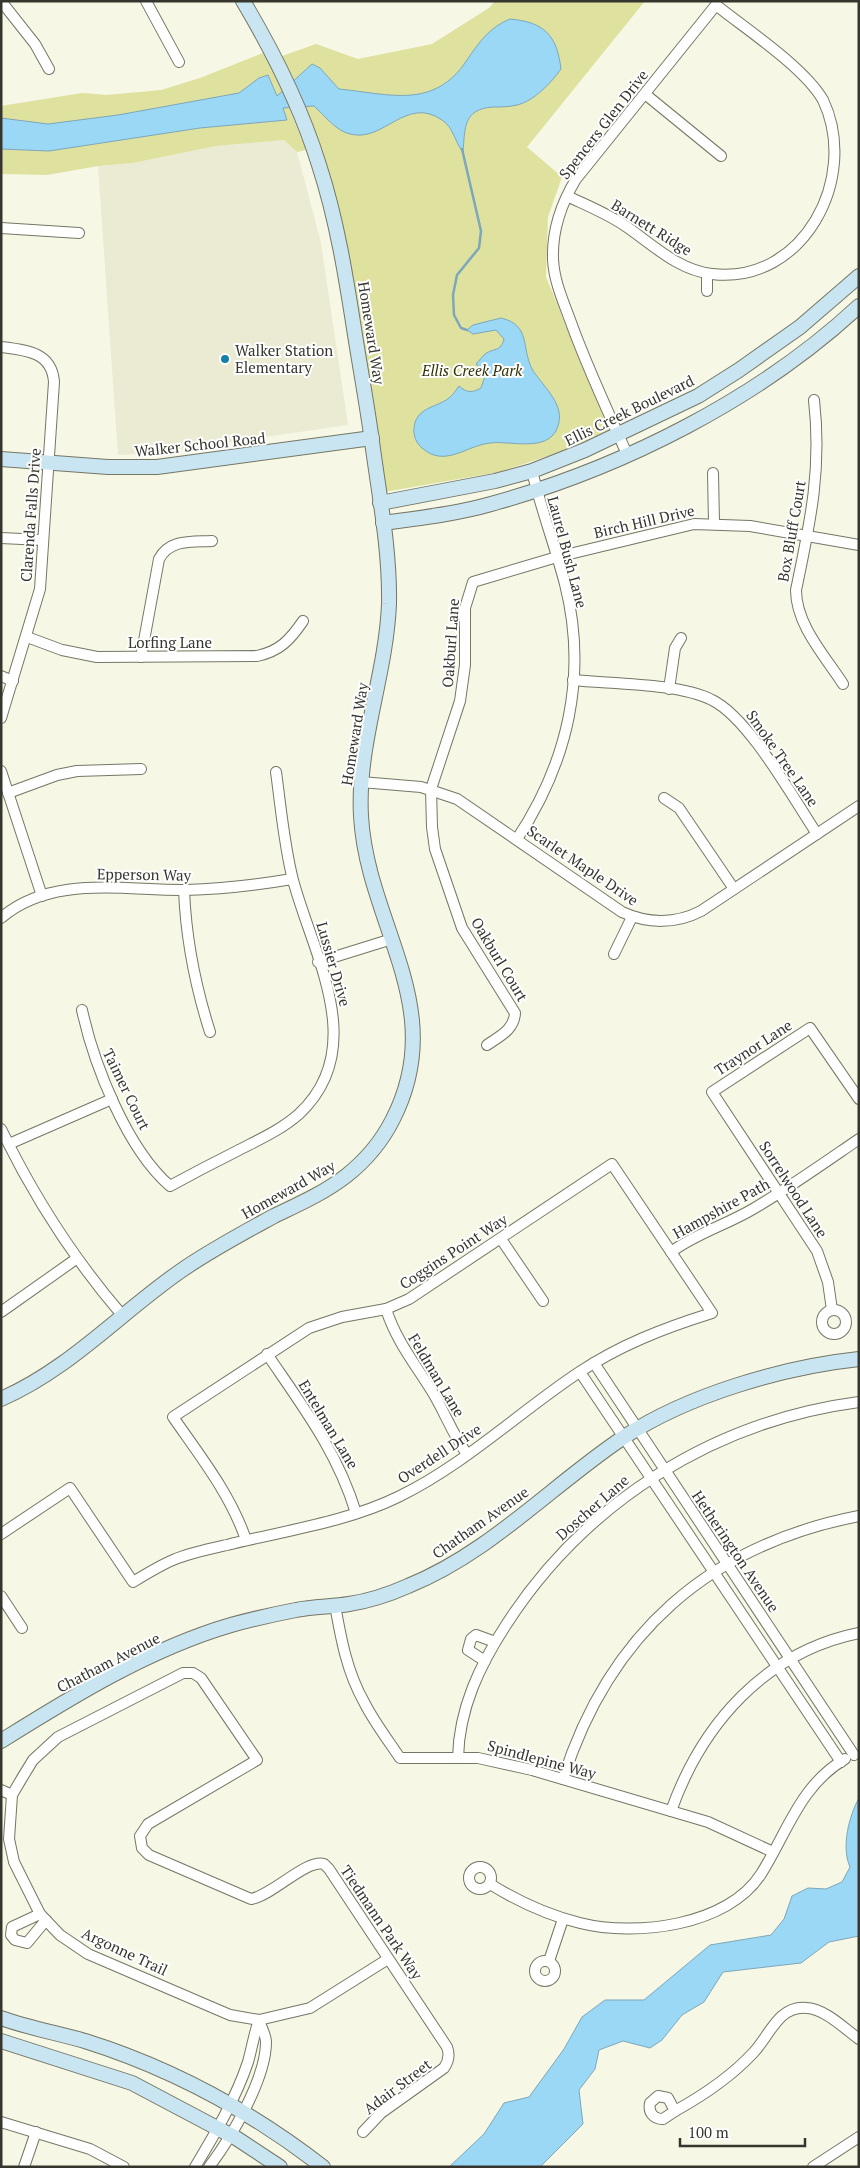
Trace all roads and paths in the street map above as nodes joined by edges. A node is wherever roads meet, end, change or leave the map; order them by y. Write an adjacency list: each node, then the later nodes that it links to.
1 (1, 1): 5 (street)
2 (146, 1): 4 (street)
3 (243, 1): 19 (street, Homeward Way)
4 (179, 62)
5 (49, 69)
6 (645, 94): 7 (street); 8 (street, Spencers Glen Drive); 11 (street, Spencers Glen Drive)
7 (721, 156)
8 (567, 196): 12 (street, Barnett Ridge); 18 (street, Spencers Glen Drive)
9 (1, 228): 10 (street)
10 (80, 233)
11 (803, 239): 12 (street, Barnett Ridge)
12 (707, 274): 14 (street)
13 (859, 276): 18 (street, Ellis Creek Boulevard)
14 (707, 290)
15 (859, 306): 20 (street)
16 (1, 347): 22 (street, Clarenda Falls Drive)
17 (814, 400): 29 (street, Box Bluff Court)
18 (618, 434): 20 (street, Spencers Glen Drive); 23 (street, Ellis Creek Boulevard)
19 (372, 438): 22 (street, Walker School Road); 26 (street, Homeward Way)
20 (627, 454): 25 (street)
21 (1, 459): 22 (street, Walker School Road)
22 (49, 463): 31 (street, Clarenda Falls Drive)
23 (532, 471): 25 (street, Laurel Bush Lane); 26 (street, Ellis Creek Boulevard)
24 (713, 474): 28 (street)
25 (536, 489): 27 (street); 34 (street, Laurel Bush Lane)
26 (380, 502): 27 (street, Homeward Way)
27 (383, 522): 49 (street, Homeward Way)
28 (714, 523): 29 (street, Birch Hill Drive); 34 (street, Birch Hill Drive)
29 (807, 536): 33 (street, Birch Hill Drive); 43 (street, Box Bluff Court)
30 (1, 538): 31 (street)
31 (43, 540): 37 (street, Clarenda Falls Drive)
32 (212, 541): 39 (street)
33 (859, 544)
34 (557, 557): 35 (street, Birch Hill Drive); 41 (street, Laurel Bush Lane)
35 (498, 574): 50 (street, Oakburl Lane)
36 (303, 621): 39 (street, Lorfing Lane)
37 (27, 637): 39 (street, Lorfing Lane); 42 (street, Clarenda Falls Drive)
38 (681, 638): 44 (street)
39 (140, 657)
40 (1, 676): 42 (street)
41 (573, 680): 44 (street, Smoke Tree Lane); 55 (street, Laurel Bush Lane)
42 (13, 681): 45 (street, Clarenda Falls Drive)
43 (843, 684)
44 (669, 689): 54 (street, Smoke Tree Lane)
45 (1, 718)
46 (141, 769): 51 (street)
47 (1, 771): 51 (street)
48 (276, 772): 56 (street, Lussier Drive)
49 (361, 782): 50 (street, Scarlet Maple Drive); 62 (street, Homeward Way)
50 (431, 789): 55 (street, Scarlet Maple Drive); 67 (street, Oakburl Court)
51 (8, 793): 59 (street)
52 (664, 798): 57 (street)
53 (859, 806): 54 (street, Scarlet Maple Drive)
54 (817, 834): 57 (street, Scarlet Maple Drive)
55 (518, 839): 60 (street, Scarlet Maple Drive)
56 (292, 879): 58 (street, Epperson Way); 64 (street, Lussier Drive)
57 (734, 889): 60 (street, Scarlet Maple Drive)
58 (184, 890): 59 (street, Epperson Way); 66 (street)
59 (42, 896): 61 (street, Epperson Way)
60 (632, 917): 63 (street)
61 (1, 918)
62 (392, 939): 64 (street); 83 (street, Homeward Way)
63 (614, 954)
64 (318, 962): 74 (street, Lussier Drive)
65 (82, 1010): 69 (street, Taimer Court)
66 (210, 1032)
67 (487, 1045)
68 (712, 1092): 70 (street, Traynor Lane); 75 (street, Sorrelwood Lane)
69 (112, 1099): 73 (street); 74 (street, Taimer Court)
70 (859, 1099)
71 (1, 1129): 73 (street)
72 (859, 1139): 75 (street, Hampshire Path)
73 (9, 1144): 78 (street)
74 (158, 1176)
75 (779, 1193): 77 (street, Hampshire Path); 81 (street, Sorrelwood Lane)
76 (501, 1239): 77 (street, Coggins Point Way); 79 (street); 80 (street, Coggins Point Way)
77 (671, 1252): 86 (street, Overdell Drive)
78 (76, 1259): 82 (street); 83 (street)
79 (543, 1301)
80 (386, 1309): 84 (street, Coggins Point Way); 92 (street, Feldman Lane)
81 (832, 1310)
82 (1, 1312)
83 (122, 1315): 88 (street, Homeward Way)
84 (267, 1354): 95 (street, Entelman Lane); 98 (street, Coggins Point Way)
85 (859, 1360): 90 (street, Chatham Avenue)
86 (594, 1363): 87 (street, Overdell Drive); 90 (street, Hetherington Avenue)
87 (580, 1372): 91 (street, Hetherington Avenue); 92 (street, Overdell Drive)
88 (1, 1399)
89 (859, 1402): 93 (street, Doscher Lane)
90 (638, 1429): 91 (street, Chatham Avenue); 93 (street, Hetherington Avenue)
91 (623, 1438): 94 (street, Hetherington Avenue); 102 (street, Chatham Avenue)
92 (467, 1454): 95 (street, Overdell Drive)
93 (664, 1469): 94 (street, Doscher Lane); 99 (street, Hetherington Avenue)
94 (650, 1478): 100 (street, Hetherington Avenue); 105 (street, Doscher Lane)
95 (356, 1513): 98 (street, Overdell Drive)
96 (859, 1516): 99 (street)
97 (1, 1534): 98 (street, Overdell Drive)
98 (246, 1540)
99 (727, 1564): 100 (street); 106 (street, Hetherington Avenue)
100 (714, 1572): 108 (street, Hetherington Avenue); 114 (street)
101 (1, 1596): 103 (street)
102 (335, 1605): 110 (street, Chatham Avenue); 112 (street, Spindlepine Way)
103 (22, 1628)
104 (859, 1633): 106 (street)
105 (495, 1642): 107 (street, Doscher Lane); 107 (street)
106 (791, 1660): 108 (street); 111 (street, Hetherington Avenue)
107 (485, 1662): 112 (street, Doscher Lane)
108 (778, 1668): 113 (street, Hetherington Avenue); 117 (street)
109 (193, 1673): 116 (street, Argonne Trail); 121 (street, Tiedmann Park Way)
110 (1, 1741)
111 (856, 1753): 113 (street)
112 (458, 1758): 114 (street, Spindlepine Way)
113 (842, 1762): 118 (street)
114 (562, 1779): 117 (street, Spindlepine Way)
115 (1, 1790): 116 (street)
116 (12, 1795): 124 (street, Argonne Trail)
117 (671, 1811): 118 (street, Spindlepine Way)
118 (773, 1852): 120 (street)
119 (490, 1884): 120 (street)
120 (564, 1919): 122 (street)
121 (388, 1959): 124 (street, Argonne Trail); 127 (street, Tiedmann Park Way)
122 (548, 1961)
123 (1, 2018): 128 (street)
124 (259, 2020): 128 (street); 130 (street)
125 (859, 2039): 129 (street)
126 (1, 2041): 132 (street)
127 (448, 2063): 134 (street, Adair Street)
128 (229, 2105): 130 (street); 132 (street)
129 (675, 2111)
130 (243, 2113): 132 (street); 141 (street)
131 (1, 2122): 133 (street)
132 (223, 2131): 138 (street); 139 (street); 140 (street)
133 (36, 2132): 136 (street); 137 (street)
134 (363, 2132)
135 (859, 2137): 142 (street)
136 (24, 2167)
137 (124, 2167)
138 (195, 2167)
139 (209, 2167)
140 (280, 2167)
141 (323, 2167)
142 (813, 2167)

